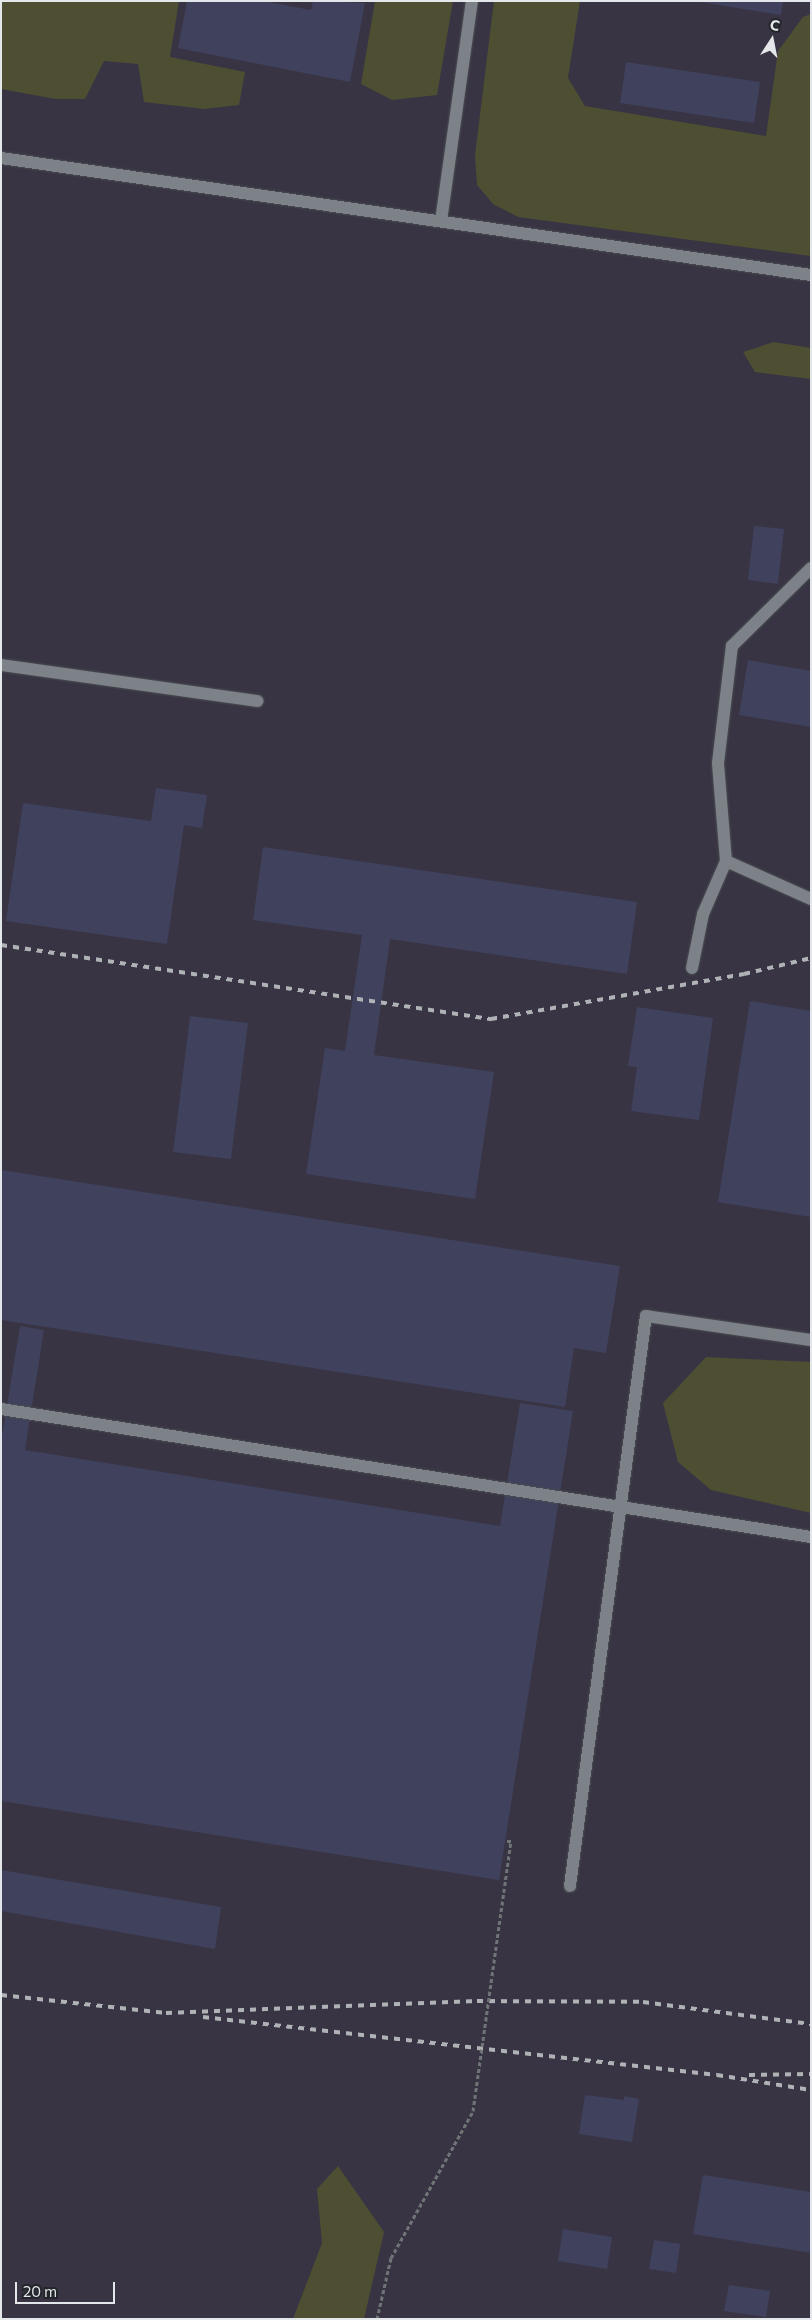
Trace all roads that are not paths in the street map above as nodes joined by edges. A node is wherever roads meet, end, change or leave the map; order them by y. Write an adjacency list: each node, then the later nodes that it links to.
1 (472, 1): 3 (lane)
2 (1, 158): 3 (lane)
3 (441, 221): 4 (lane)
4 (811, 276)
5 (811, 568): 8 (lane)
6 (1, 665): 7 (lane)
7 (257, 701)
8 (726, 861): 9 (lane); 10 (lane)
9 (811, 899)
10 (692, 968)
11 (811, 1340): 13 (lane)
12 (1, 1409): 13 (lane)
13 (620, 1508): 14 (lane); 15 (lane)
14 (811, 1537)
15 (570, 1886)

